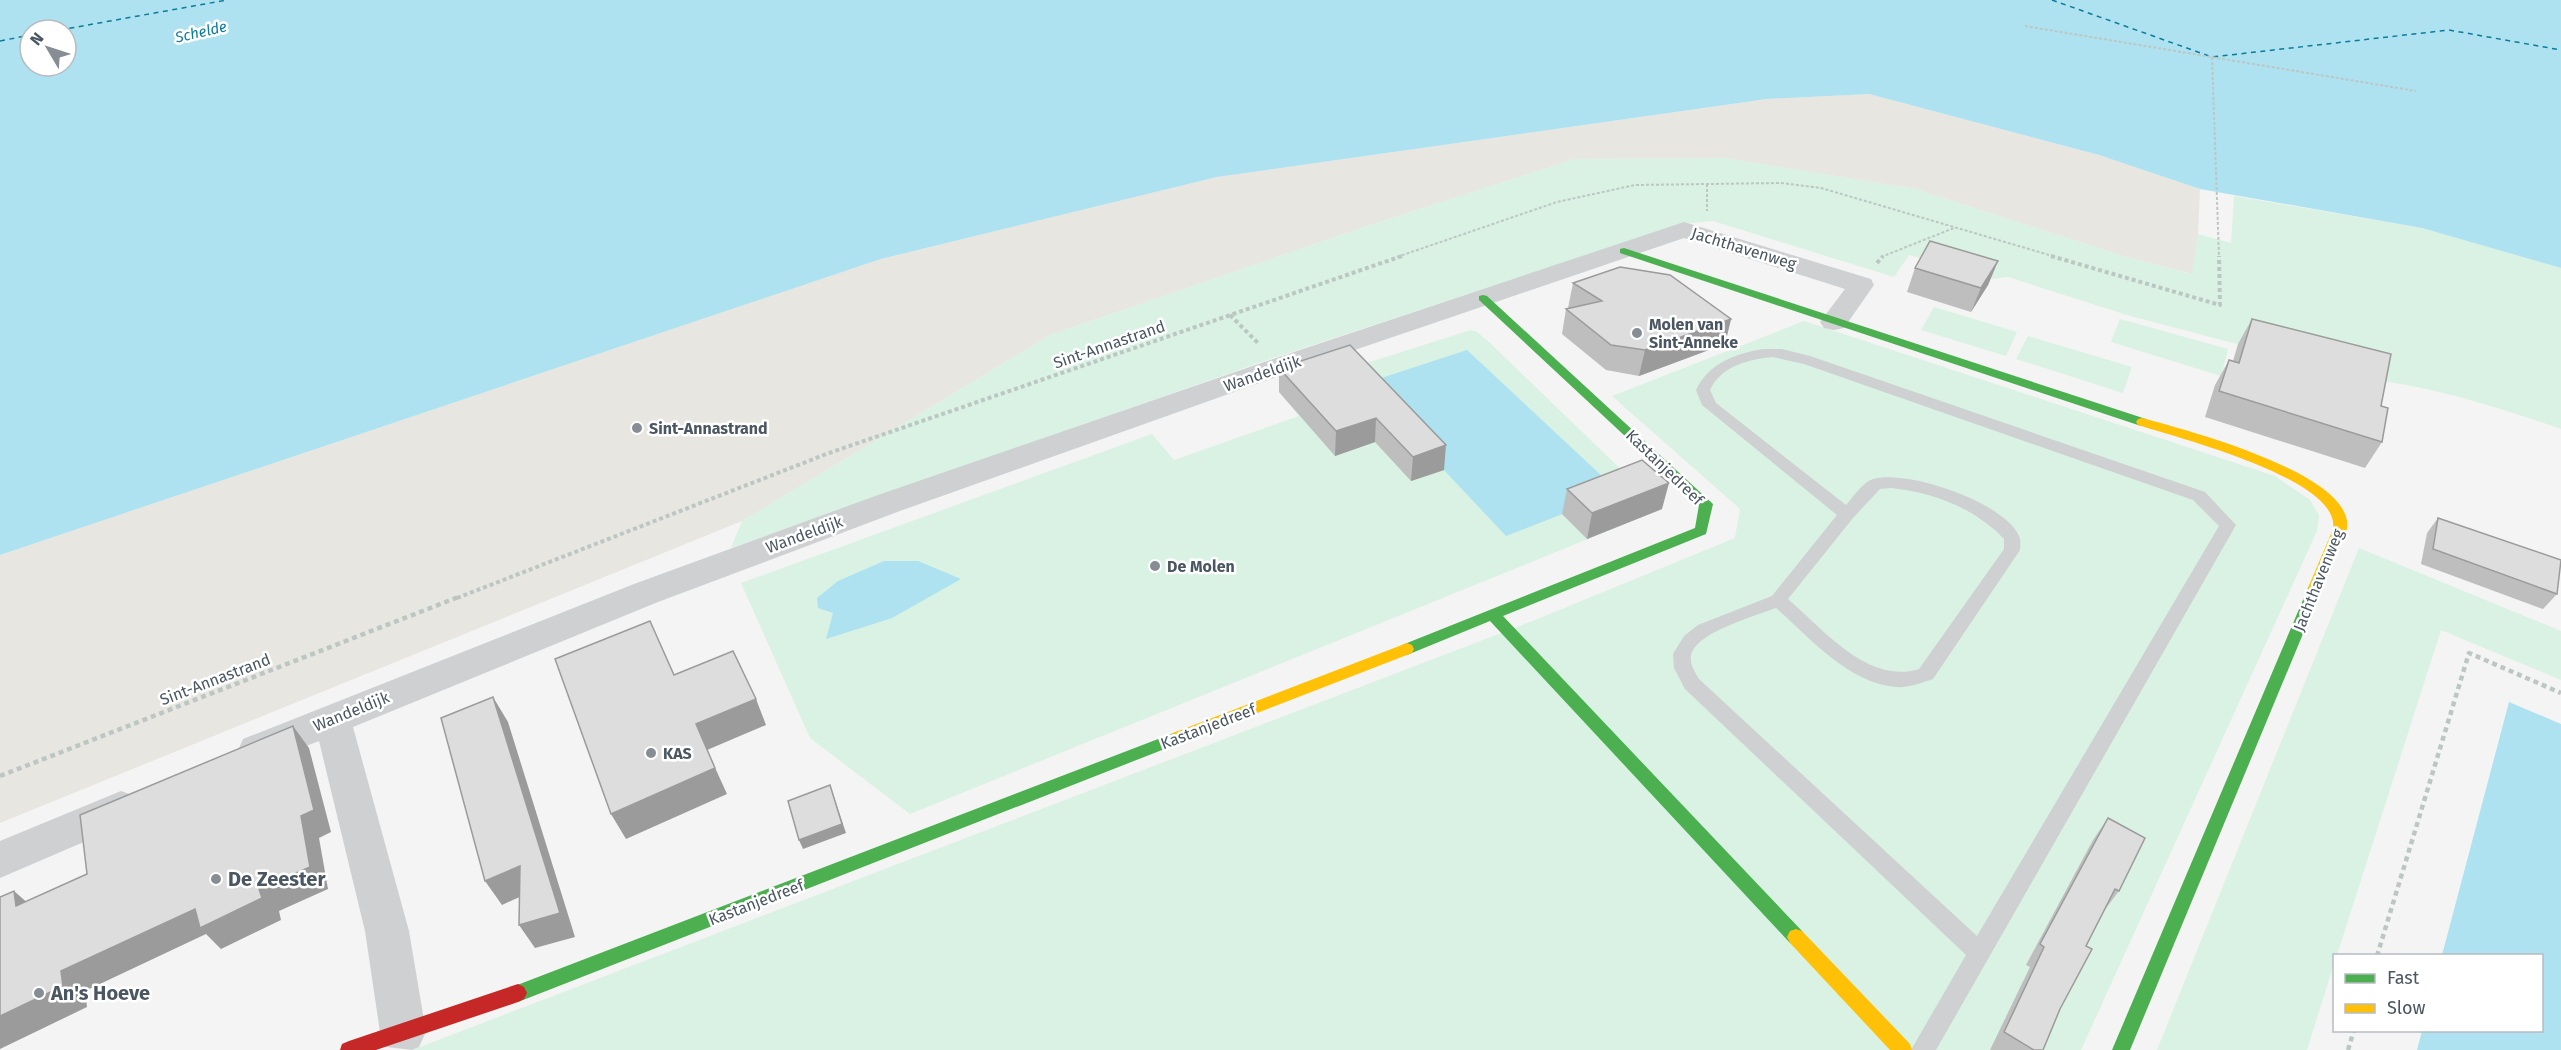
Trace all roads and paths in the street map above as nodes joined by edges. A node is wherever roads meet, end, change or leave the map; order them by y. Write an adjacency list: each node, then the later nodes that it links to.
1 (2025, 26): 2 (path)
2 (2212, 57): 3 (path); 4 (path, Sint-Annastrand)
3 (2416, 91)
4 (1956, 227): 6 (path); 8 (path, Sint-Annastrand)
5 (1624, 251): 6 (street, Jachthavenweg); 7 (street, Wandeldijk); 9 (street, Jachthavenweg)
6 (1861, 285): 9 (street)
7 (1483, 298): 10 (street, Wandeldijk); 13 (street, Kastanjedreef)
8 (1230, 315): 10 (path); 17 (path, Sint-Annastrand)
9 (1834, 322): 27 (street, Jachthavenweg)
10 (1280, 366): 15 (street, Wandeldijk)
11 (1846, 513): 12 (lane); 12 (lane); 20 (lane)
12 (1778, 600): 20 (lane)
13 (1493, 615): 22 (street, Kastanjedreef); 25 (street)
14 (2561, 693): 21 (path)
15 (332, 718): 16 (street, Wandeldijk); 22 (street)
16 (233, 760)
17 (0, 776)
18 (145, 798): 19 (street)
19 (0, 861)
20 (1979, 952): 26 (lane)
21 (2378, 954)
22 (404, 1032): 24 (street, Kastanjedreef)
23 (2353, 1032): 28 (path)
24 (349, 1050)
25 (1903, 1050)
26 (1923, 1050)
27 (2121, 1050)
28 (2348, 1050)

